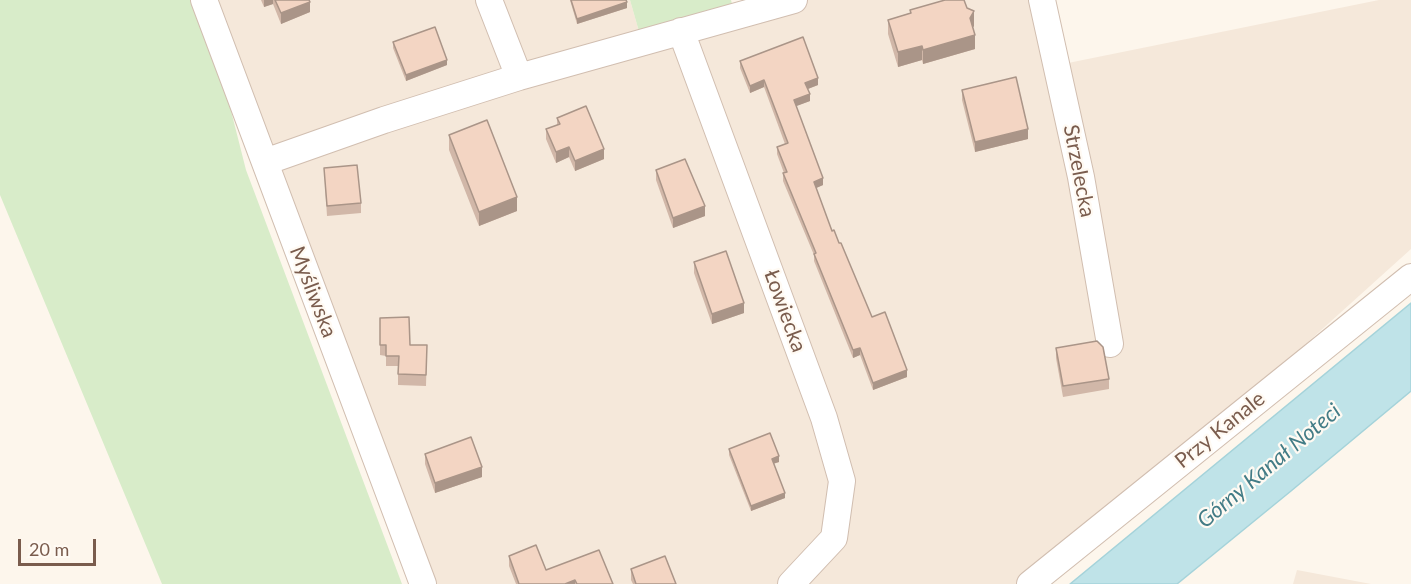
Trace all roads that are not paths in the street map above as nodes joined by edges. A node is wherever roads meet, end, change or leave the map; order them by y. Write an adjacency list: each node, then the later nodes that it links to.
1 (204, 0): 7 (street, Myśliwska)
2 (489, 0): 6 (street)
3 (794, 0): 5 (street)
4 (1042, 0): 9 (street, Strzelecka)
5 (681, 31): 6 (street); 11 (street, Łowiecka)
6 (519, 77): 7 (street)
7 (265, 162): 10 (street, Myśliwska)
8 (1411, 277): 12 (street, Przy Kanale)
9 (1110, 344)
10 (423, 584)
11 (792, 584)
12 (1030, 584)

